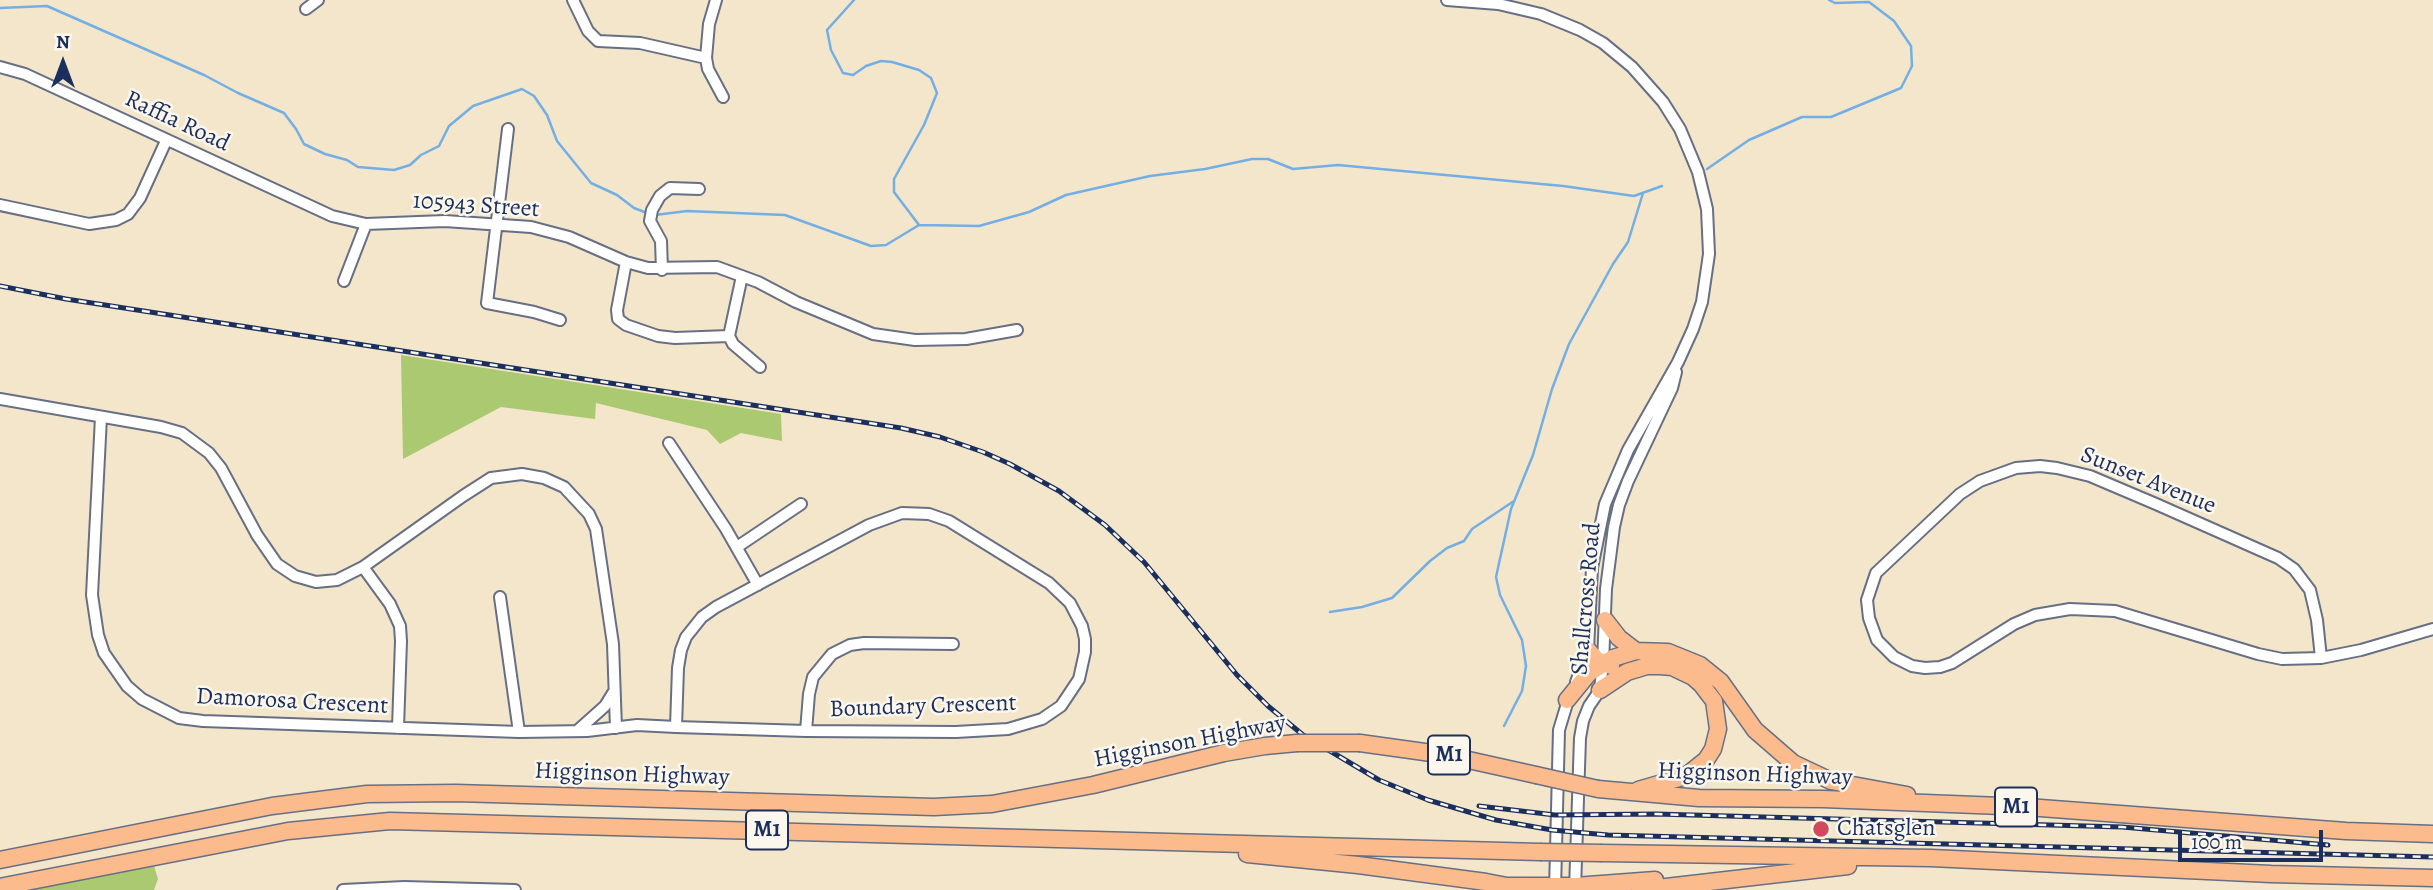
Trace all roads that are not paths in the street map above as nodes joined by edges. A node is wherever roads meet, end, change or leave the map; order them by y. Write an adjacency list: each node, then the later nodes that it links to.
1 (318, 0): 5 (street)
2 (573, 0): 6 (street)
3 (716, 0): 6 (street)
4 (1447, 0): 23 (street, Shallcross Road)
5 (306, 9)
6 (706, 58): 8 (street)
7 (0, 67): 10 (street, Raffia Road)
8 (723, 97)
9 (508, 130): 15 (street)
10 (166, 141): 12 (street, Raffia Road); 13 (street)
11 (699, 189): 17 (street)
12 (298, 201): 14 (street, 105943 Street)
13 (0, 205)
14 (366, 224): 15 (street, 105943 Street); 19 (street)
15 (495, 224): 16 (street, 105943 Street); 20 (street)
16 (626, 261): 17 (street, 105943 Street); 22 (street)
17 (662, 270): 18 (street, 105943 Street)
18 (742, 276): 21 (street, 105943 Street); 22 (street)
19 (344, 281)
20 (560, 320)
21 (1017, 330)
22 (729, 336): 24 (street)
23 (1678, 362): 33 (street, Shallcross Road); 36 (street, Shallcross Road)
24 (760, 367)
25 (0, 399): 26 (street)
26 (102, 417): 30 (street); 45 (street, Damorosa Crescent)
27 (669, 443): 29 (street)
28 (801, 504): 29 (street)
29 (737, 547): 31 (street)
30 (363, 567): 42 (street); 45 (street)
31 (758, 585): 44 (street, Boundary Crescent); 48 (street, Boundary Crescent)
32 (500, 597): 49 (street)
33 (1605, 621): 37 (highway); 39 (street, Shallcross Road)
34 (2433, 629): 38 (street, Sunset Avenue)
35 (953, 644): 48 (street)
36 (1588, 650): 39 (highway); 43 (street, Shallcross Road)
37 (1636, 651): 39 (highway); 51 (highway)
38 (2321, 658): 38 (street, Sunset Avenue)
39 (1603, 663): 40 (highway); 41 (street, Shallcross Road); 43 (highway)
40 (1637, 668): 41 (highway); 50 (highway)
41 (1600, 690): 61 (street, Shallcross Road)
42 (613, 692): 46 (street); 47 (street)
43 (1567, 700): 60 (street, Shallcross Road)
44 (676, 727): 46 (street, Damorosa Crescent); 48 (street, Boundary Crescent)
45 (398, 728): 49 (street, Damorosa Crescent)
46 (616, 728): 47 (street, Damorosa Crescent)
47 (577, 731): 49 (street, Damorosa Crescent)
48 (806, 731)
49 (519, 732)
50 (1629, 793): 51 (highway, Higginson Highway / M1); 55 (highway, Higginson Highway / M1, bridge)
51 (1944, 804): 52 (highway, Higginson Highway / M1)
52 (2433, 834)
53 (1112, 841): 54 (highway, Higginson Highway / M1, bridge); 58 (highway, Higginson Highway / M1); 59 (highway)
54 (1931, 858): 56 (highway); 57 (highway, Higginson Highway / M1)
55 (0, 860)
56 (1744, 877): 61 (highway); 65 (highway)
57 (2433, 878)
58 (2, 887)
59 (1511, 888): 60 (highway)
60 (1555, 888): 61 (highway)
61 (1575, 888)
62 (444, 889): 63 (street); 64 (street)
63 (343, 890)
64 (515, 890)
65 (1640, 890)

